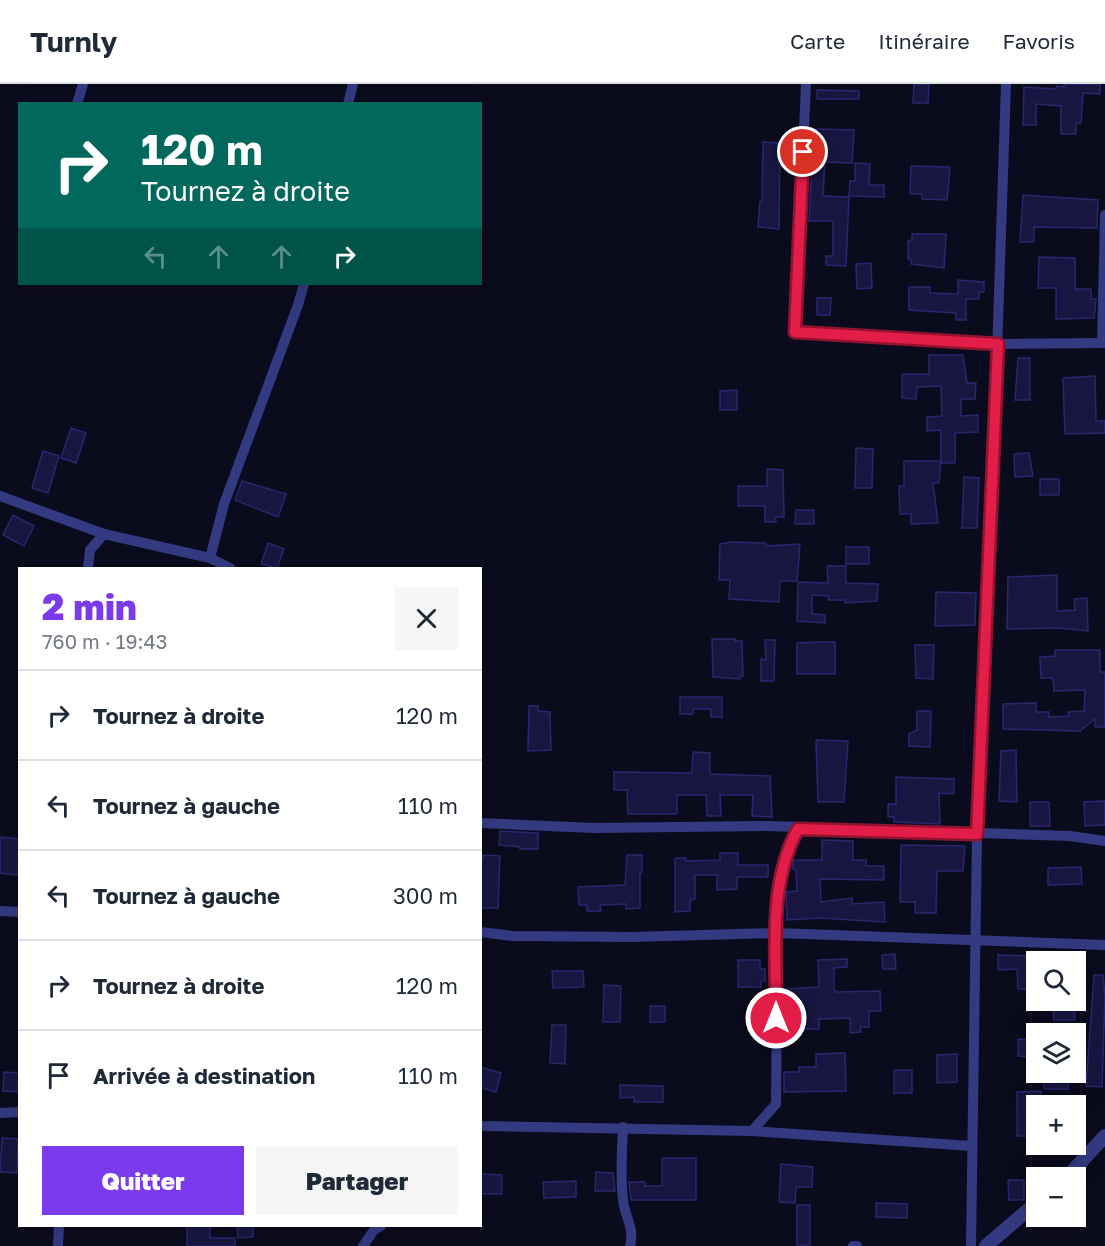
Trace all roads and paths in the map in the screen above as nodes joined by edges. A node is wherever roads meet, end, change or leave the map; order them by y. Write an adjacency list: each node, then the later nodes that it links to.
1 (83, 84): 5 (street)
2 (353, 84): 6 (street)
3 (806, 84): 10 (street)
4 (1006, 84): 10 (street)
5 (78, 102)
6 (348, 102)
7 (1105, 215): 9 (street)
8 (304, 285): 13 (street)
9 (1103, 343): 10 (street)
10 (998, 344): 18 (street)
11 (0, 496): 12 (street)
12 (104, 534): 13 (street); 14 (street)
13 (210, 558): 15 (street)
14 (88, 567)
15 (228, 567)
16 (482, 823): 17 (street)
17 (798, 829): 18 (street); 23 (street)
18 (977, 834): 19 (street); 24 (street)
19 (1105, 841)
20 (0, 911): 21 (street)
21 (18, 912)
22 (482, 932): 23 (street)
23 (777, 933): 24 (street); 30 (street)
24 (975, 941): 25 (street); 32 (street)
25 (1105, 945)
26 (18, 1112): 27 (street)
27 (0, 1113)
28 (482, 1126): 29 (street)
29 (623, 1127): 30 (street); 39 (street)
30 (752, 1131): 32 (street)
31 (1105, 1136): 33 (street)
32 (972, 1146): 40 (street)
33 (1076, 1167)
34 (1026, 1212): 41 (street)
35 (59, 1227): 37 (street)
36 (379, 1227): 38 (street)
37 (58, 1246)
38 (363, 1246)
39 (630, 1246)
40 (971, 1246)
41 (986, 1246)

